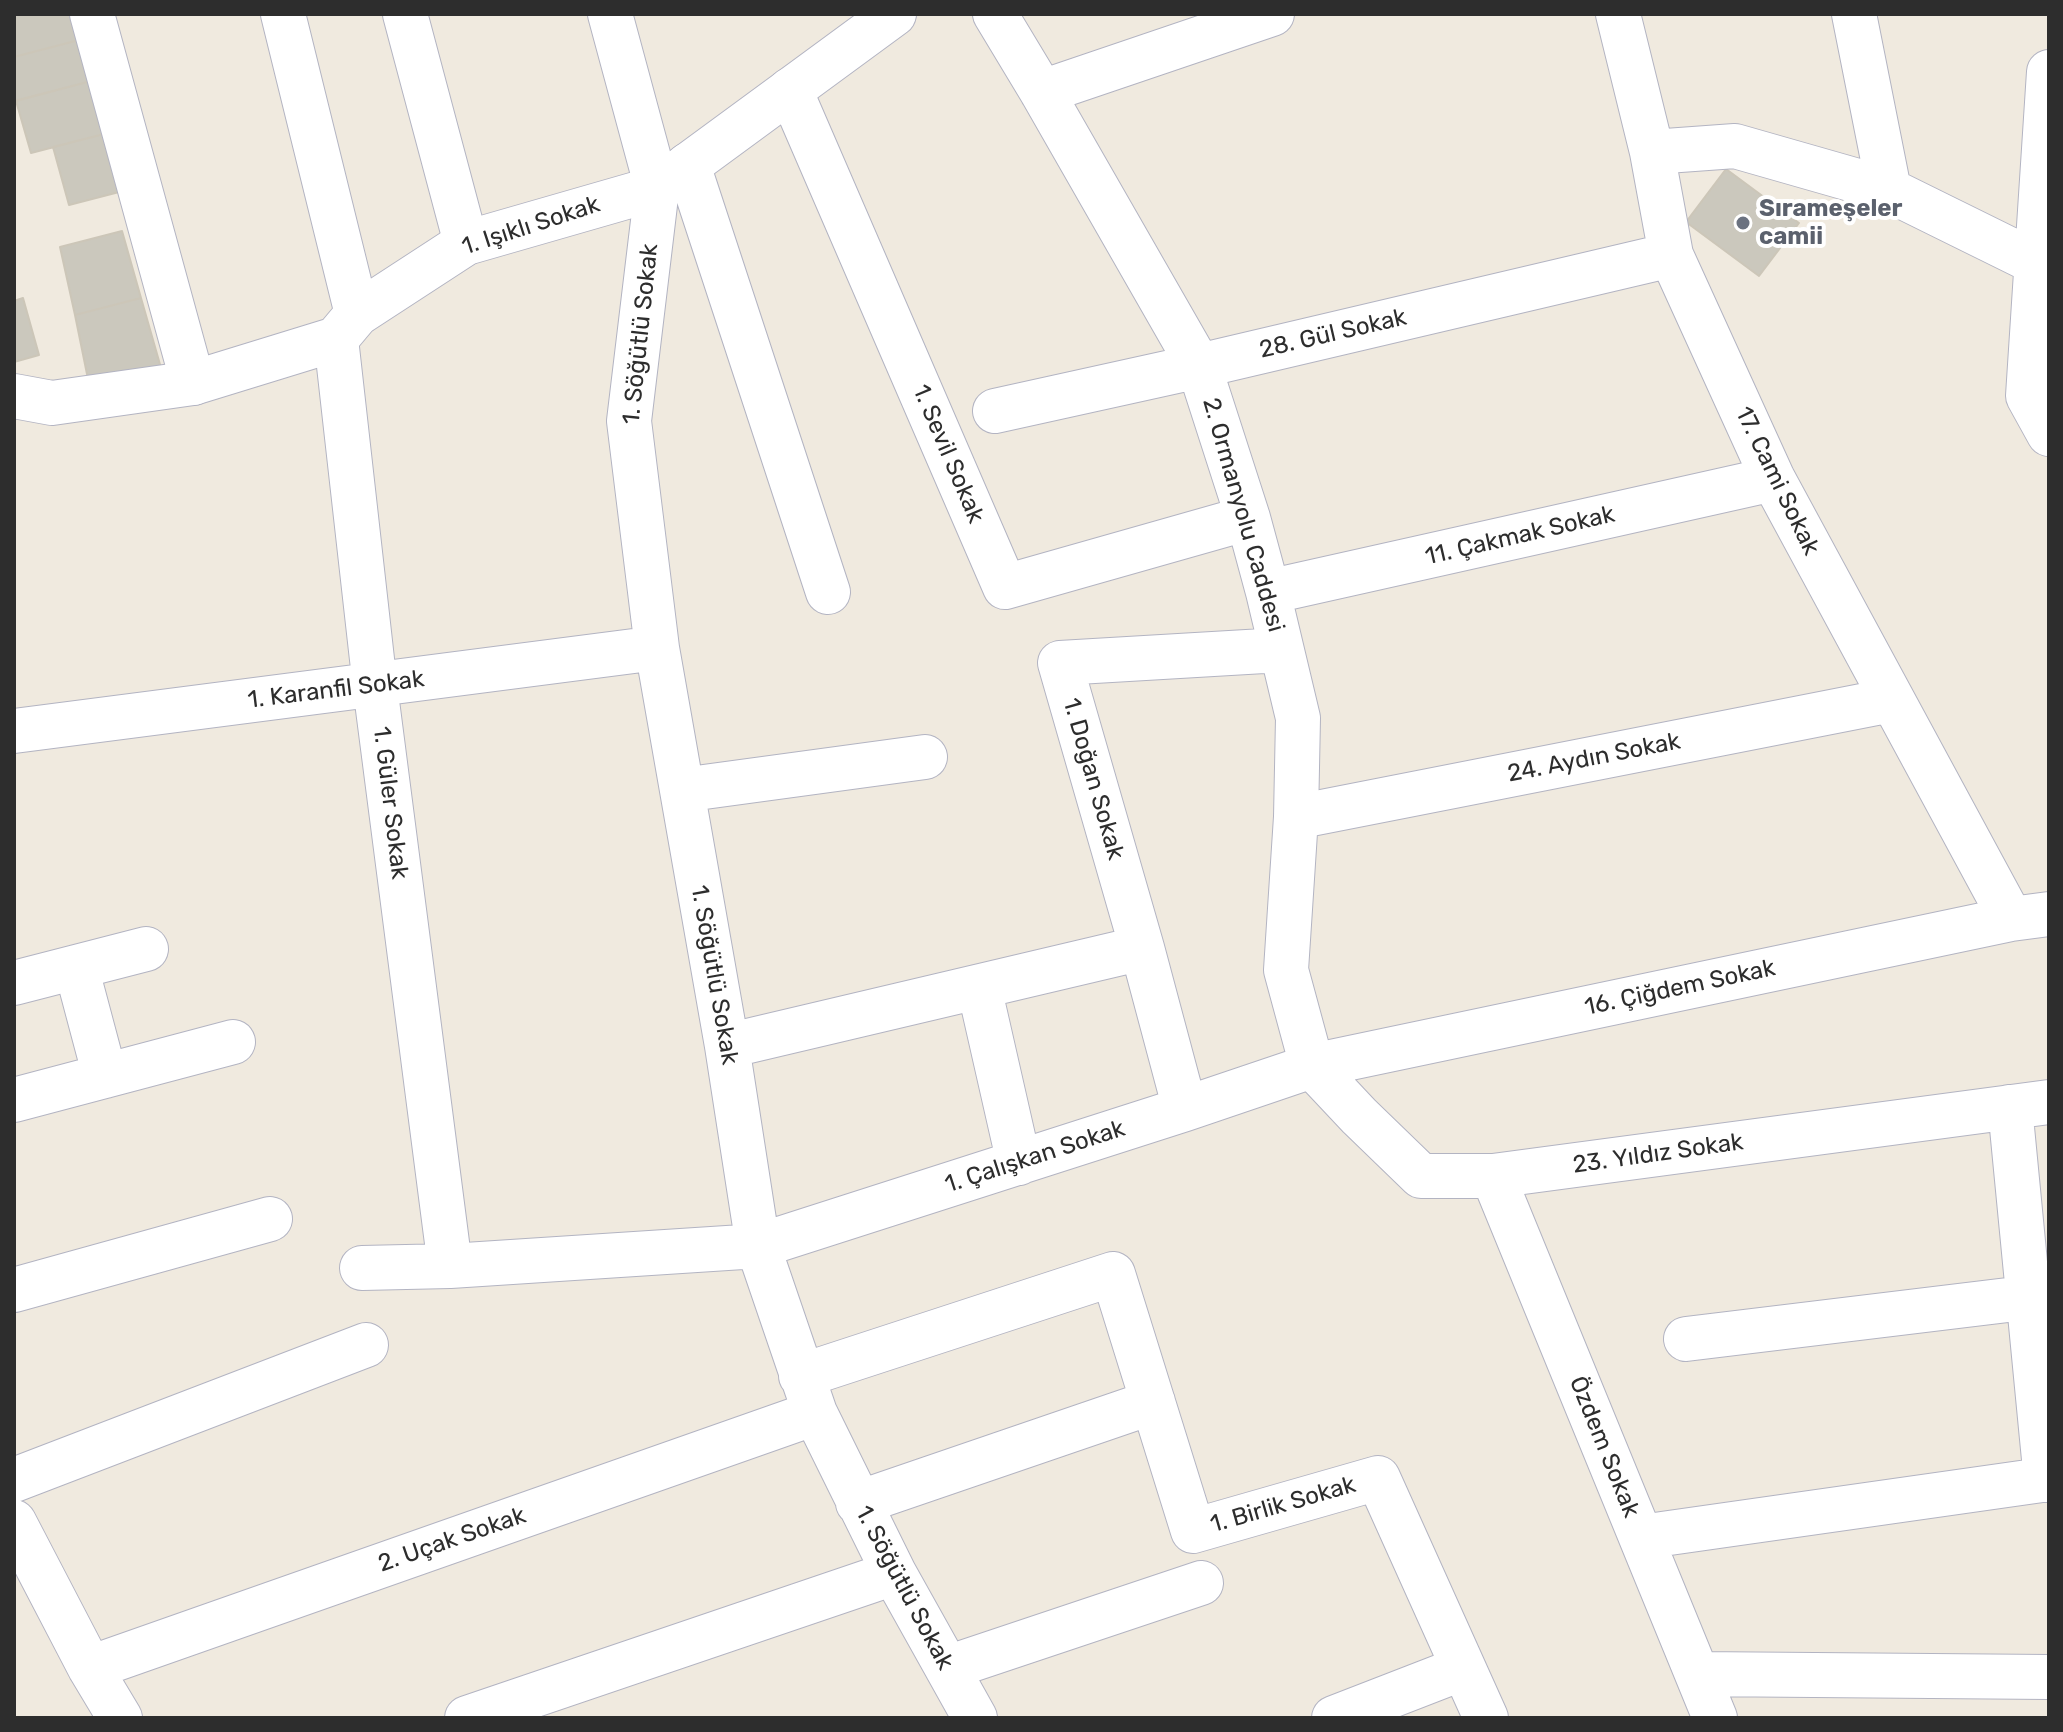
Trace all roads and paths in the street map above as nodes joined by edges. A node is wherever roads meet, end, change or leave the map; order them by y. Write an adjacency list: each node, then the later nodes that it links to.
1 (92, 14): 21 (street)
2 (283, 14): 19 (street, 1. Güler Sokak)
3 (405, 14): 16 (street)
4 (610, 14): 14 (street)
5 (894, 14): 11 (street, 1. Işıklı Sokak)
6 (995, 14): 12 (street, 2. Ormanyolu Caddesi)
7 (1272, 14): 12 (street)
8 (1618, 14): 13 (street, 17. Cami Sokak)
9 (1854, 14): 15 (street)
10 (2049, 72): 18 (street)
11 (790, 90): 14 (street, 1. Işıklı Sokak); 27 (street, 1. Sevil Sokak)
12 (1042, 92): 20 (street, 2. Ormanyolu Caddesi)
13 (1652, 152): 15 (street); 17 (street, 17. Cami Sokak)
14 (673, 176): 16 (street, 1. Işıklı Sokak); 28 (street); 30 (street, 1. Söğütlü Sokak)
15 (1889, 190): 18 (street)
16 (466, 243): 19 (street, 1. Işıklı Sokak)
17 (1671, 255): 20 (street, 28. Gül Sokak); 26 (street, 17. Cami Sokak)
18 (2043, 266): 25 (street)
19 (346, 327): 21 (street, 1. Işıklı Sokak); 32 (street, 1. Güler Sokak)
20 (1199, 366): 23 (street, 28. Gül Sokak); 27 (street, 2. Ormanyolu Caddesi)
21 (193, 383): 22 (street, 1. Işıklı Sokak)
22 (33, 399): 24 (street, 1. Işıklı Sokak)
23 (995, 411)
24 (14, 423)
25 (2049, 434)
26 (1773, 479): 29 (street, 11. Çakmak Sokak); 33 (street, 17. Cami Sokak)
27 (1248, 518): 29 (street, 2. Ormanyolu Caddesi)
28 (828, 592)
29 (1268, 592): 31 (street, 2. Ormanyolu Caddesi)
30 (657, 648): 32 (street, 1. Karanfil Sokak); 36 (street, 1. Söğütlü Sokak)
31 (1281, 650): 37 (street, 2. Ormanyolu Caddesi); 39 (street, 1. Doğan Sokak)
32 (375, 686): 34 (street, 1. Karanfil Sokak); 55 (street, 1. Güler Sokak)
33 (1892, 700): 37 (street, 24. Aydın Sokak); 38 (street, 17. Cami Sokak)
34 (14, 731)
35 (925, 757): 36 (street)
36 (682, 790): 45 (street, 1. Söğütlü Sokak)
37 (1296, 817): 46 (street, 2. Ormanyolu Caddesi)
38 (2030, 916): 46 (street, 16. Çiğdem Sokak)
39 (1142, 948): 43 (street); 50 (street, 1. Doğan Sokak)
40 (146, 949): 41 (street)
41 (76, 967): 42 (street); 47 (street)
42 (14, 983)
43 (979, 987): 45 (street); 51 (street)
44 (233, 1042): 47 (street)
45 (727, 1046): 54 (street, 1. Söğütlü Sokak)
46 (1312, 1066): 50 (street, 1. Çalışkan Sokak); 52 (street, 23. Yıldız Sokak)
47 (105, 1076): 48 (street)
48 (14, 1100)
49 (2030, 1104): 52 (street, 23. Yıldız Sokak); 59 (street)
50 (1185, 1109): 51 (street, 1. Çalışkan Sokak)
51 (1019, 1163): 54 (street, 1. Çalışkan Sokak)
52 (1493, 1176): 68 (street, Özdem Sokak)
53 (270, 1219): 58 (street)
54 (758, 1246): 55 (street, 1. Çalışkan Sokak); 62 (street, 1. Söğütlü Sokak)
55 (450, 1266): 56 (street, 1. Çalışkan Sokak)
56 (362, 1268)
57 (1113, 1274): 62 (street, 2. Uçak Sokak); 63 (street, 1. Birlik Sokak)
58 (14, 1290)
59 (2039, 1297): 60 (street); 65 (street)
60 (1686, 1339)
61 (366, 1345): 64 (street)
62 (808, 1394): 66 (street, 1. Söğütlü Sokak); 71 (street, 2. Uçak Sokak)
63 (1153, 1402): 66 (street); 73 (street, 1. Birlik Sokak)
64 (14, 1480)
65 (2047, 1480): 68 (street)
66 (858, 1503): 69 (street, 1. Söğütlü Sokak)
67 (14, 1522): 71 (street)
68 (1641, 1537): 74 (street, Özdem Sokak)
69 (894, 1573): 72 (street, 1. Söğütlü Sokak); 77 (street)
70 (1201, 1583): 72 (street)
71 (90, 1668): 76 (street)
72 (947, 1668): 78 (street, 1. Söğütlü Sokak)
73 (1463, 1668): 79 (street); 80 (street, 1. Birlik Sokak)
74 (1697, 1674): 75 (street); 81 (street, Özdem Sokak)
75 (2049, 1677)
76 (120, 1718)
77 (467, 1718)
78 (975, 1718)
79 (1334, 1718)
80 (1486, 1718)
81 (1715, 1718)

